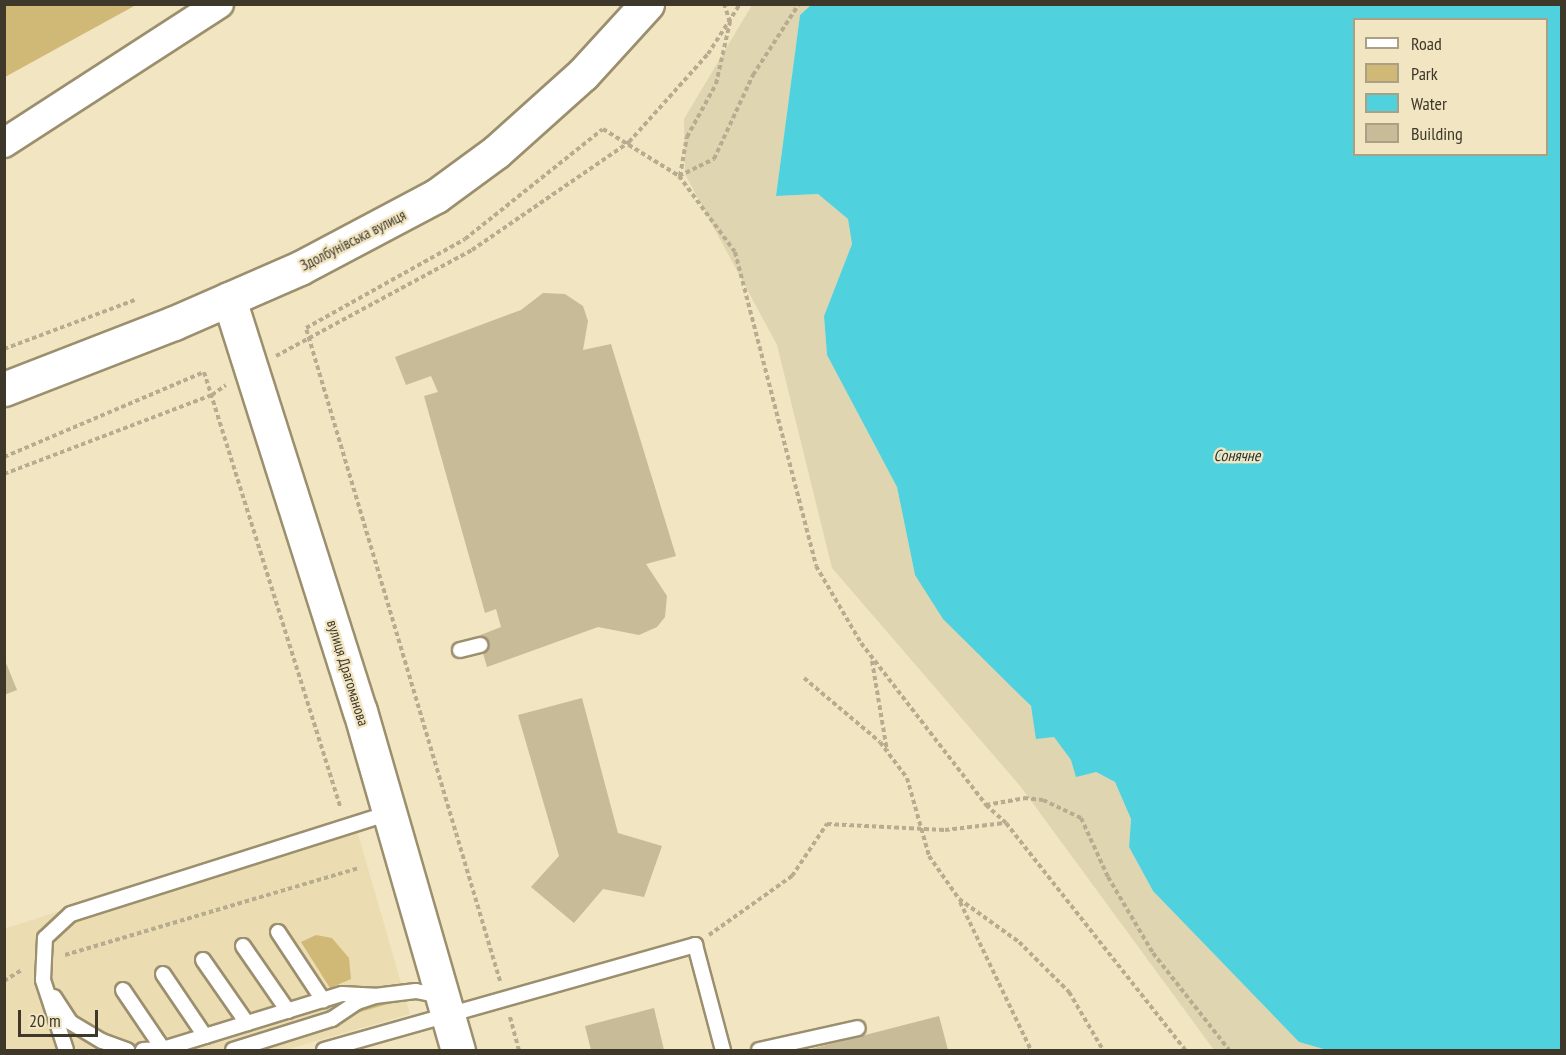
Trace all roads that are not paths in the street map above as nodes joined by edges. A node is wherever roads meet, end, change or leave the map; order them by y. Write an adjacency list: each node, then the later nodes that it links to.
1 (219, 4): 3 (street)
2 (646, 4): 4 (street, Здолбунівська вулиця)
3 (4, 143)
4 (229, 299): 5 (street, Здолбунівська вулиця); 8 (street, вулиця Драгоманова)
5 (4, 389)
6 (480, 645): 7 (lane)
7 (460, 650)
8 (389, 813): 13 (lane); 17 (street, вулиця Драгоманова)
9 (278, 932): 16 (lane)
10 (243, 946): 18 (lane)
11 (203, 960): 19 (lane)
12 (163, 974): 21 (lane)
13 (43, 980): 23 (lane); 24 (lane)
14 (123, 990): 22 (lane)
15 (375, 996): 16 (lane); 17 (lane); 26 (lane)
16 (323, 1000): 18 (lane)
17 (446, 1005): 27 (lane); 28 (street, вулиця Драгоманова); 29 (lane)
18 (288, 1011): 19 (lane)
19 (247, 1023): 21 (lane)
20 (858, 1028): 30 (lane)
21 (205, 1036): 22 (lane)
22 (163, 1049): 25 (lane)
23 (66, 1050)
24 (127, 1050)
25 (143, 1050)
26 (233, 1050)
27 (324, 1050)
28 (458, 1050)
29 (723, 1050)
30 (759, 1050)

